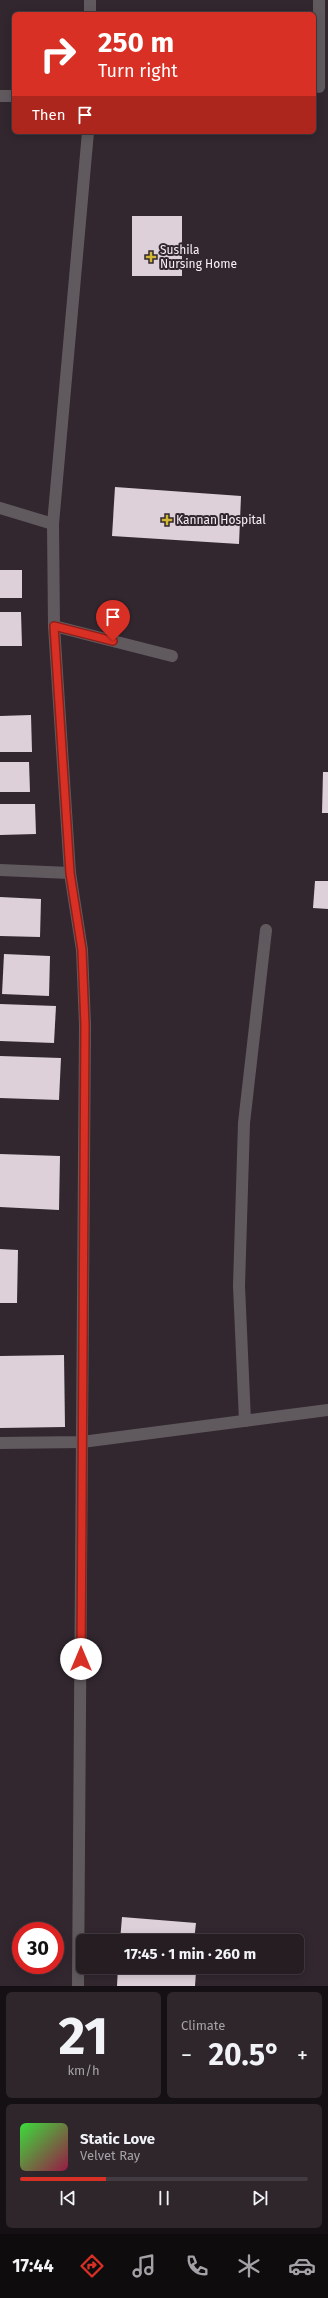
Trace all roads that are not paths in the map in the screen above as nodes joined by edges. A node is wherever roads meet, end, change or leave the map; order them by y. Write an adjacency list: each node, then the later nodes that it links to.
1 (90, 0): 3 (street)
2 (319, 0): 4 (street)
3 (90, 12)
4 (320, 87)
5 (0, 96): 6 (street)
6 (12, 96)
7 (88, 134): 9 (street)
8 (0, 508): 9 (street)
9 (53, 524): 10 (street)
10 (54, 626): 11 (street); 13 (street)
11 (172, 656)
12 (0, 870): 13 (street)
13 (70, 873): 17 (street)
14 (266, 930): 16 (street)
15 (328, 1410): 16 (street)
16 (245, 1421): 17 (street)
17 (82, 1442): 18 (street); 19 (street)
18 (0, 1443)
19 (78, 1986)

